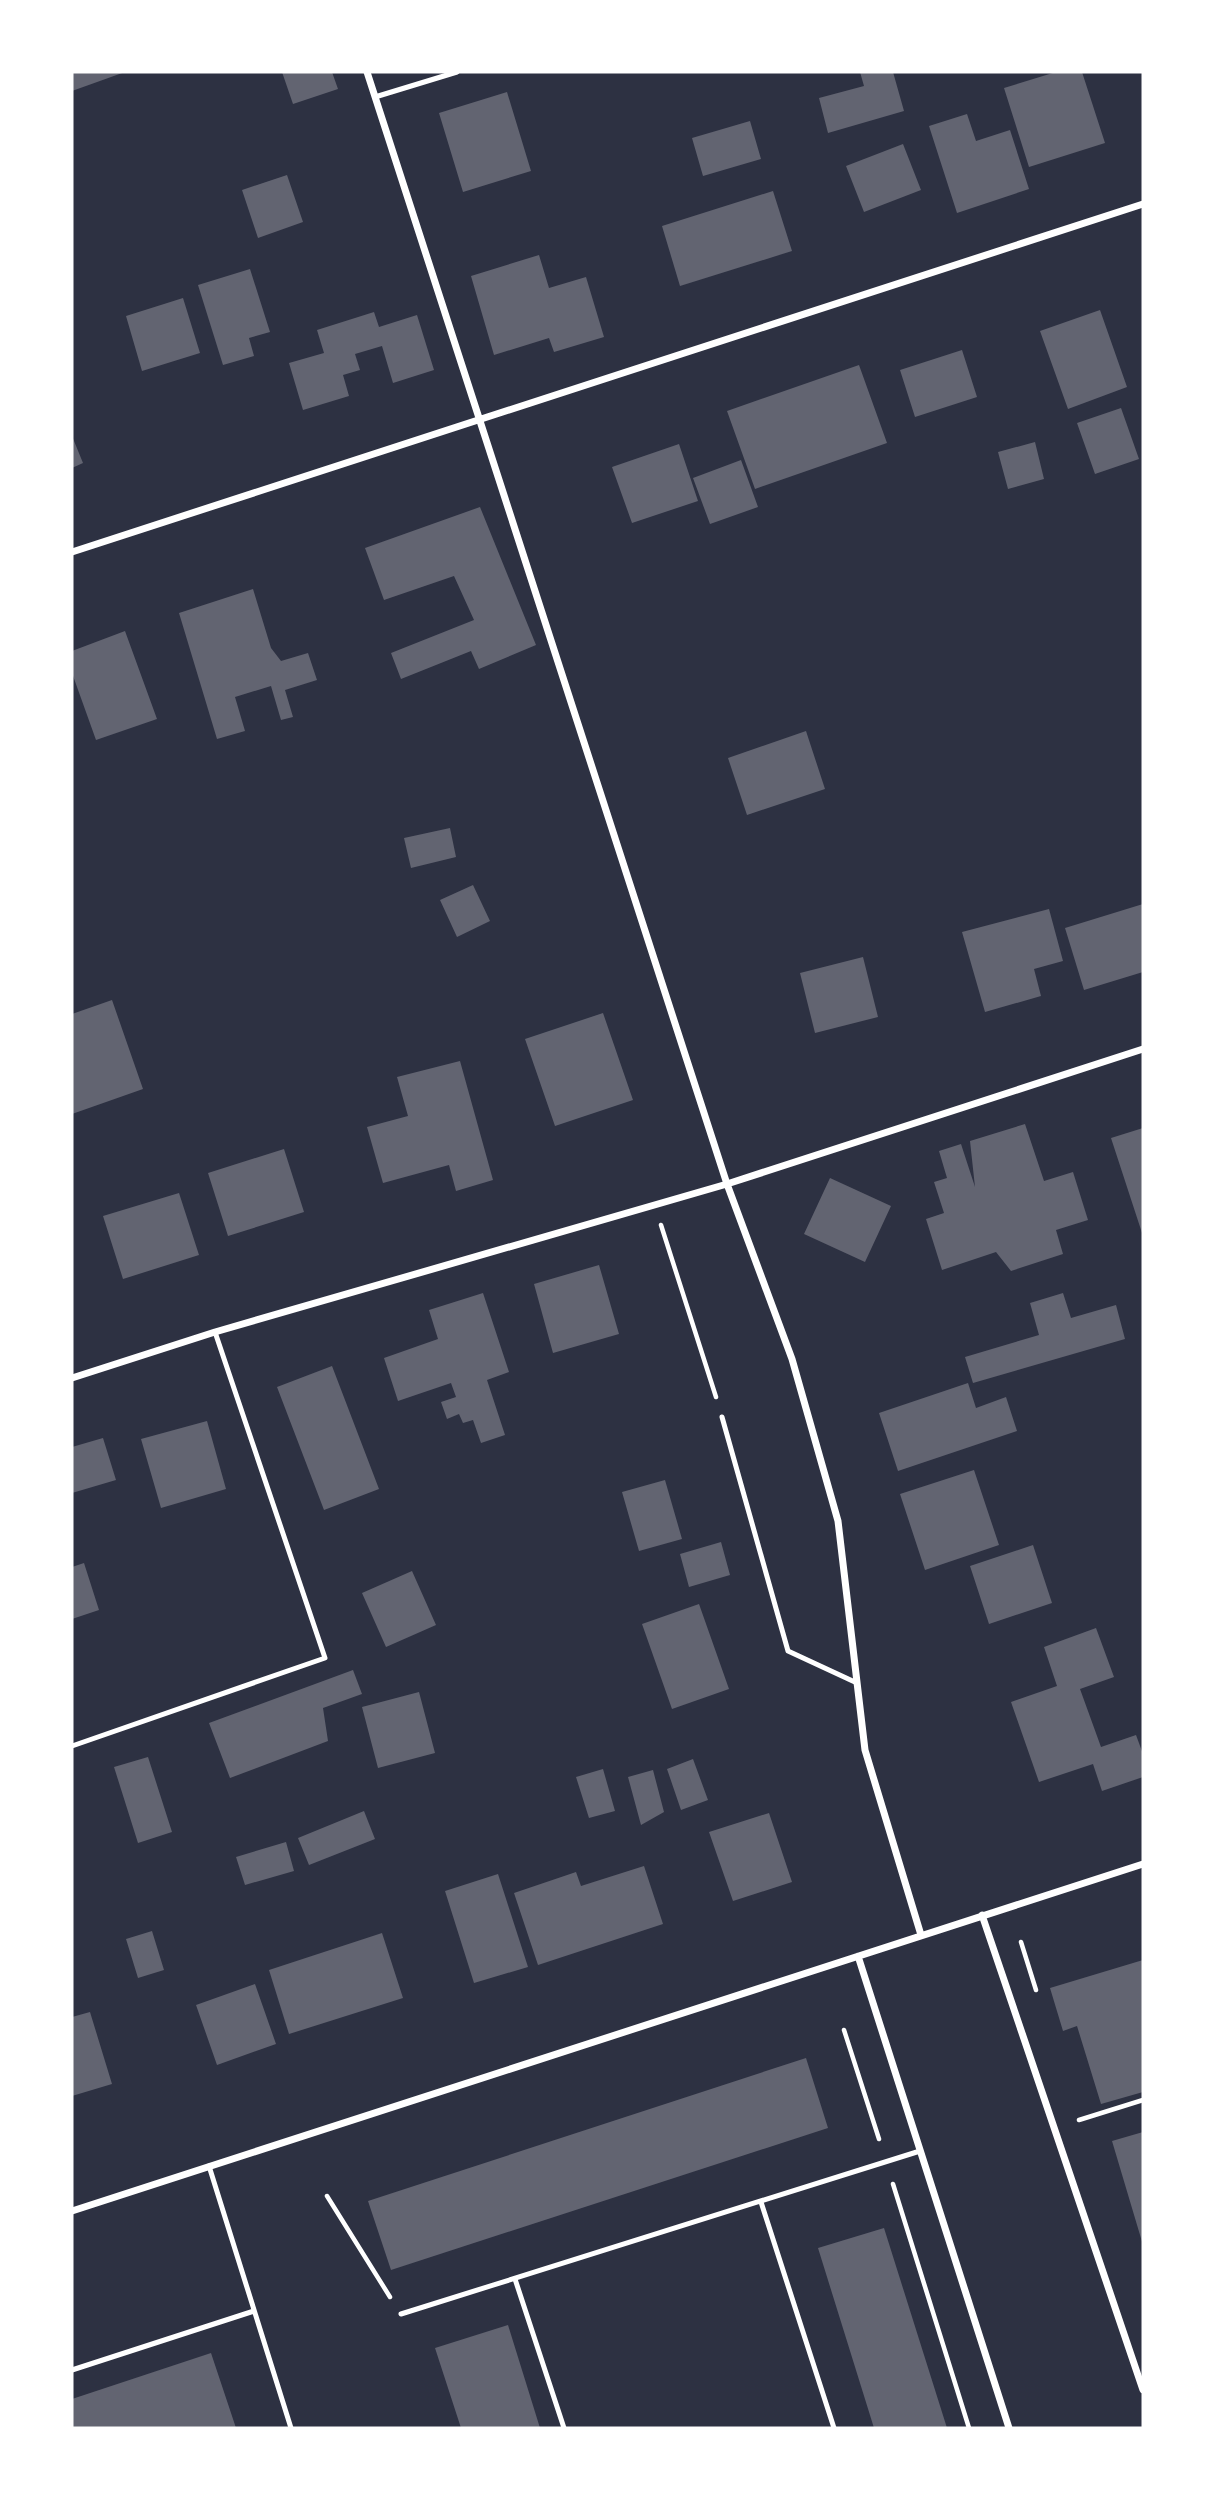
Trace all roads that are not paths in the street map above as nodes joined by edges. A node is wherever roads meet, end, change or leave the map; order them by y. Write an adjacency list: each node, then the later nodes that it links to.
1 (367, 72): 3 (street)
2 (457, 72): 3 (lane)
3 (375, 97): 5 (street)
4 (1143, 204): 5 (street)
5 (479, 420): 6 (street); 8 (street)
6 (72, 552)
7 (1143, 1049): 8 (street)
8 (727, 1184): 9 (street); 12 (street)
9 (215, 1332): 10 (street); 13 (lane)
10 (72, 1375)
11 (722, 1417): 12 (lane)
12 (857, 1684): 16 (street)
13 (72, 1746)
14 (1143, 1864): 15 (street)
15 (982, 1915): 16 (street); 26 (street)
16 (922, 1935): 17 (street)
17 (858, 1956): 18 (street); 19 (street)
18 (920, 2151): 20 (lane); 30 (street)
19 (209, 2166): 21 (street); 23 (lane)
20 (761, 2202): 22 (lane); 29 (lane)
21 (72, 2210)
22 (515, 2278): 24 (lane); 28 (lane)
23 (254, 2311): 25 (lane); 27 (lane)
24 (401, 2314)
25 (72, 2370)
26 (1143, 2390)
27 (290, 2428)
28 (564, 2428)
29 (834, 2428)
30 (1009, 2428)

